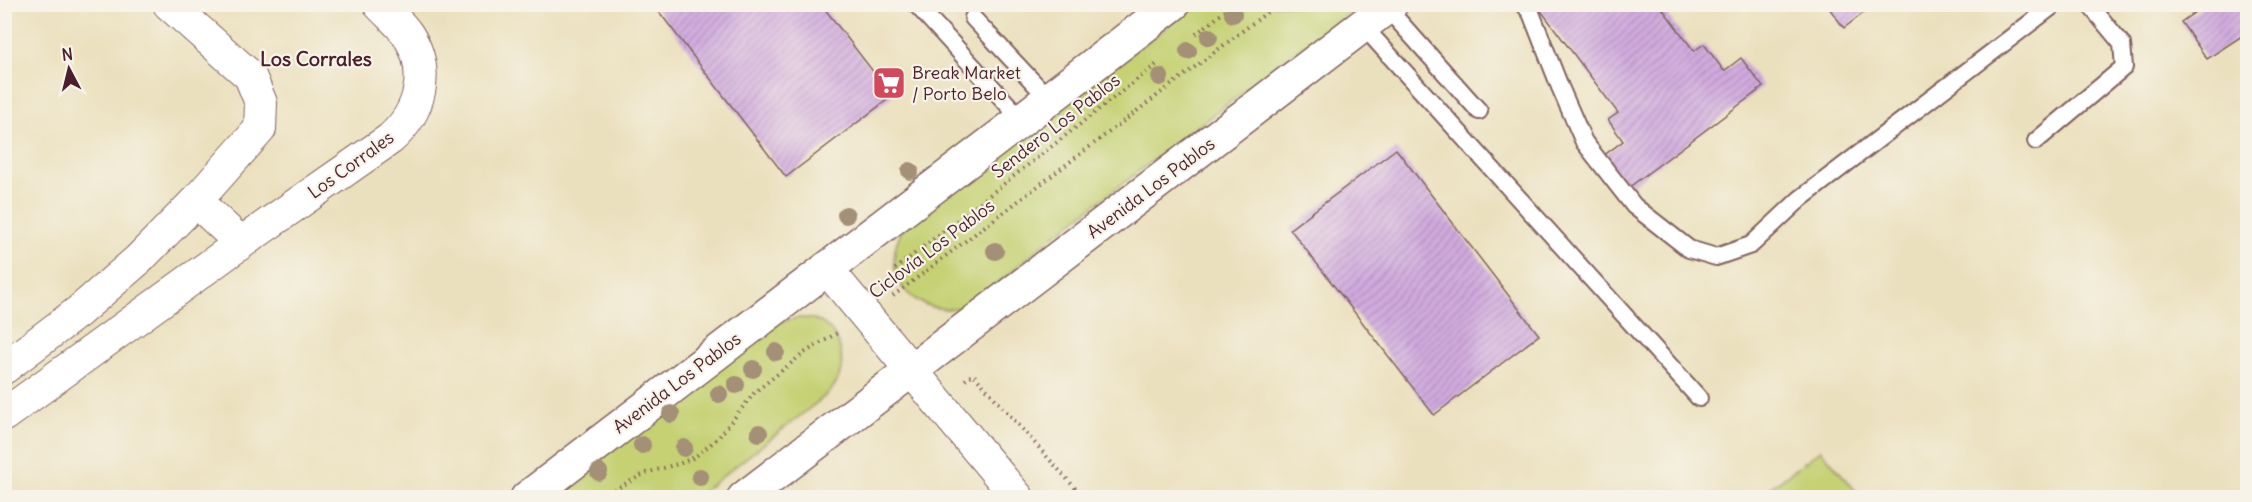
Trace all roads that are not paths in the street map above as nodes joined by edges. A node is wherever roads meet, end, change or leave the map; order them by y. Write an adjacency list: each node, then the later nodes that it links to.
1 (169, 4): 14 (street)
2 (379, 4): 15 (street, Los Corrales)
3 (916, 4): 12 (lane)
4 (1173, 4): 10 (main road, Avenida Los Pablos)
5 (1524, 4): 6 (lane)
6 (2055, 4)
7 (2088, 4): 13 (lane)
8 (1380, 13): 11 (lane); 18 (main road, Avenida Los Pablos); 19 (lane)
9 (972, 18): 10 (lane)
10 (1050, 100): 12 (main road, Avenida Los Pablos)
11 (1479, 111)
12 (1023, 120): 16 (main road, Avenida Los Pablos)
13 (2036, 141)
14 (196, 201): 15 (street); 17 (street)
15 (241, 243): 20 (street, Los Corrales)
16 (826, 268): 18 (street); 21 (main road, Avenida Los Pablos)
17 (4, 368)
18 (911, 371): 22 (main road, Avenida Los Pablos); 23 (street)
19 (1699, 398)
20 (4, 415)
21 (528, 498)
22 (744, 498)
23 (1018, 498)

